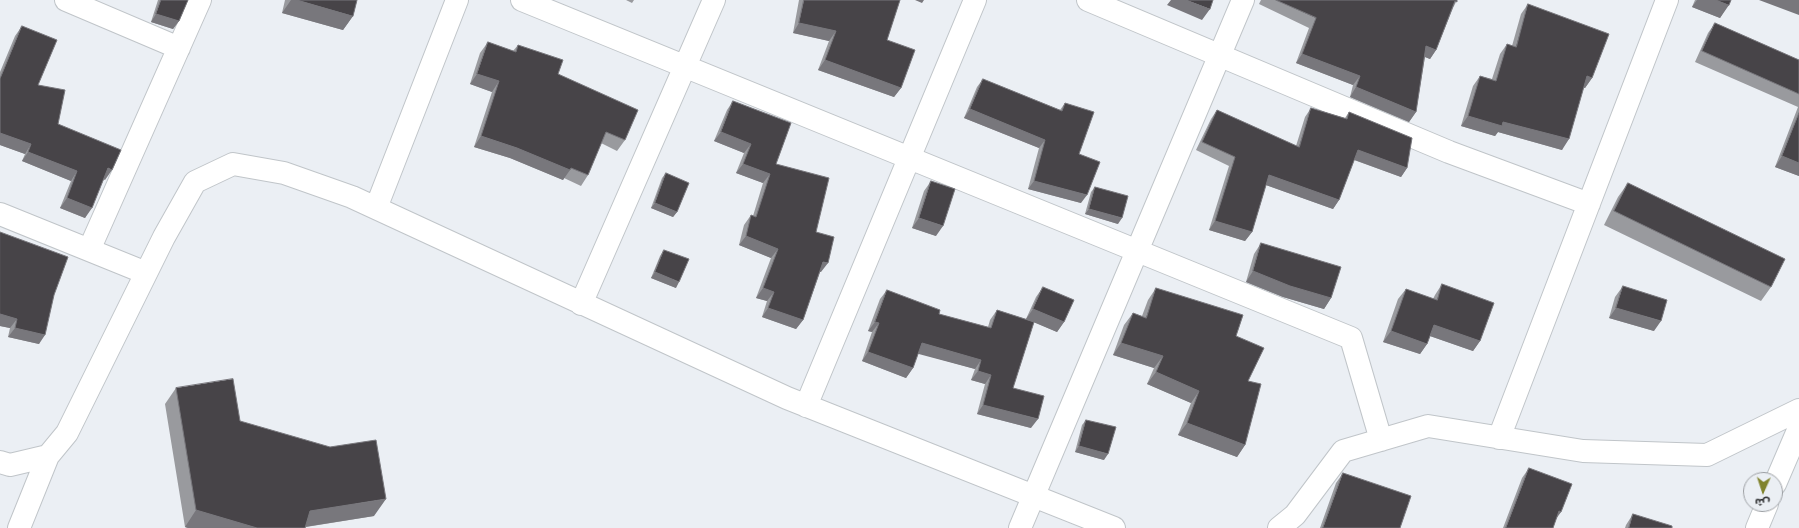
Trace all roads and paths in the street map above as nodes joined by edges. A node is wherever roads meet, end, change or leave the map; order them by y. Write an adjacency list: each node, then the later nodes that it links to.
1 (66, 0): 10 (street)
2 (200, 0): 10 (street)
3 (457, 0): 15 (street)
4 (522, 0): 12 (street)
5 (714, 0): 12 (street)
6 (975, 0): 13 (street)
7 (1088, 0): 11 (street)
8 (1244, 0): 11 (street)
9 (1667, 0): 14 (street)
10 (179, 48): 17 (street)
11 (1220, 55): 14 (street); 18 (street)
12 (685, 67): 13 (street); 20 (street)
13 (909, 158): 18 (street); 21 (street)
14 (1589, 204): 24 (street)
15 (376, 208): 19 (street); 20 (street)
16 (0, 214): 17 (street)
17 (89, 250): 19 (street)
18 (1137, 251): 25 (street); 29 (street)
19 (146, 273): 26 (street)
20 (582, 304): 21 (street)
21 (806, 406): 29 (street)
22 (1799, 410): 24 (street)
23 (1799, 428): 28 (street)
24 (1499, 438): 25 (street)
25 (1381, 440): 34 (street)
26 (48, 456): 27 (street); 31 (street)
27 (0, 462)
28 (1780, 472)
29 (1033, 496): 32 (street); 33 (street)
30 (1763, 512): 35 (street)
31 (19, 528)
32 (1020, 528)
33 (1114, 528)
34 (1279, 528)
35 (1756, 528)

